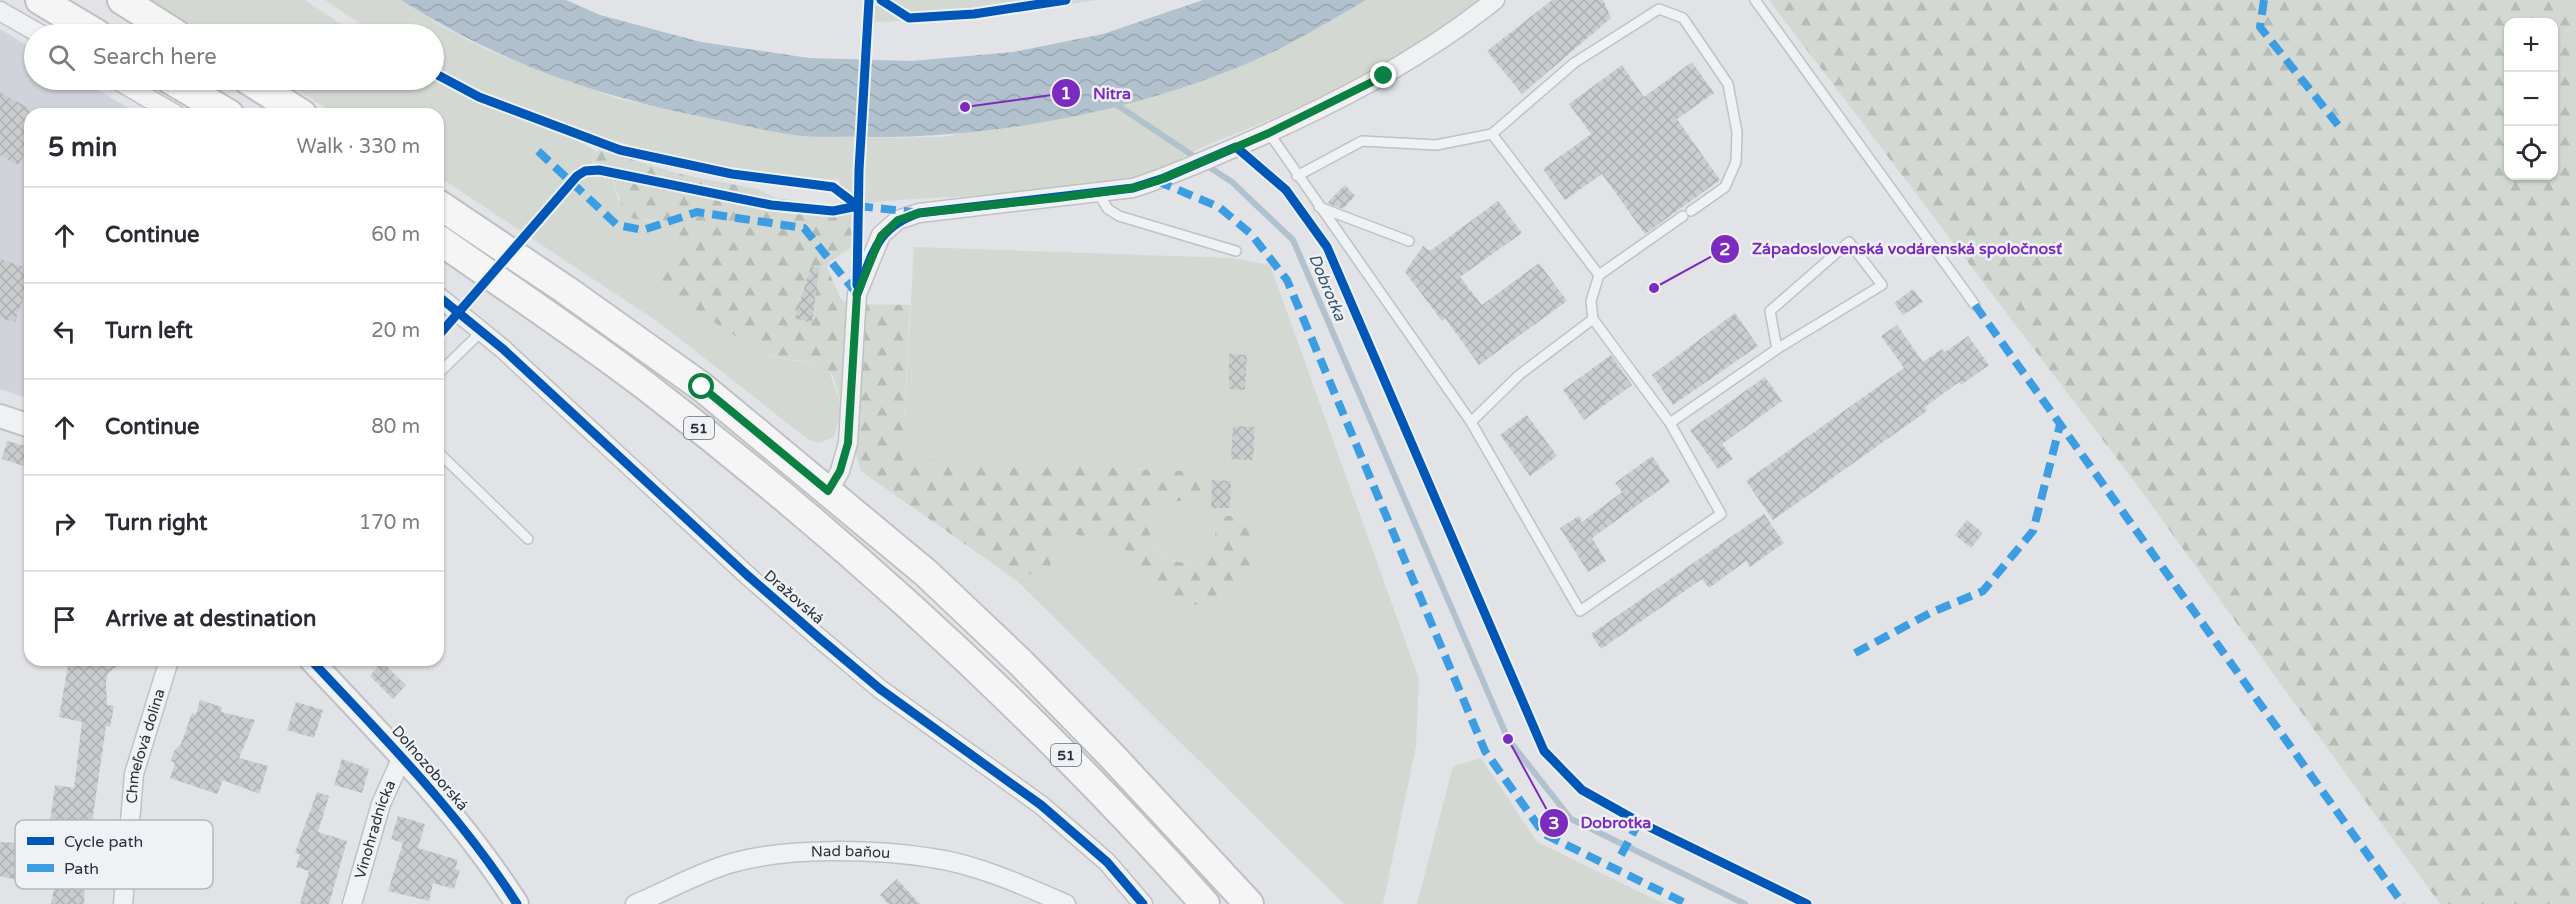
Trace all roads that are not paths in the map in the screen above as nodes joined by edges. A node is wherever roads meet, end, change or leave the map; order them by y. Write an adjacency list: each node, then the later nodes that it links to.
1 (40, 0): 6 (main road)
2 (122, 0): 7 (main road)
3 (1495, 0): 15 (street)
4 (1755, 0): 26 (lane)
5 (0, 11): 8 (street)
6 (80, 24)
7 (161, 24)
8 (24, 25)
9 (134, 90): 12 (street)
10 (188, 90): 13 (main road)
11 (264, 90): 14 (main road)
12 (166, 108)
13 (219, 108)
14 (292, 108)
15 (1269, 133): 17 (lane); 18 (street)
16 (1492, 134): 17 (lane); 24 (lane); 24 (lane)
17 (1297, 176): 19 (lane)
18 (1098, 193): 23 (lane); 36 (street)
19 (1318, 207): 21 (lane); 32 (lane)
20 (444, 208): 36 (main road, 51)
21 (1409, 242)
22 (444, 243): 42 (main road, 51)
23 (1236, 251)
24 (1599, 275): 27 (lane)
25 (444, 301): 28 (street, Dražovská)
26 (1976, 305)
27 (1593, 319): 32 (lane); 33 (lane)
28 (482, 331): 30 (lane); 49 (street, Dražovská)
29 (1777, 349): 29 (lane); 33 (lane)
30 (444, 368)
31 (0, 416): 34 (street)
32 (1471, 422): 33 (lane)
33 (1670, 423)
34 (24, 424)
35 (444, 458): 37 (lane)
36 (828, 491): 52 (main road, 51)
37 (528, 539)
38 (167, 666): 41 (street, Chmeľová dolina)
39 (317, 666): 40 (street, Dolnozoborská)
40 (402, 757): 45 (street, Vinohradnícka); 46 (street, Dolnozoborská)
41 (130, 820)
42 (1182, 878): 50 (lane); 51 (main road, 51)
43 (124, 889): 44 (street, Chmeľová dolina)
44 (123, 904)
45 (352, 904)
46 (517, 904)
47 (635, 904): 48 (street, Nad baňou)
48 (1066, 904)
49 (1143, 904)
50 (1195, 904)
51 (1205, 904)
52 (1249, 904)

